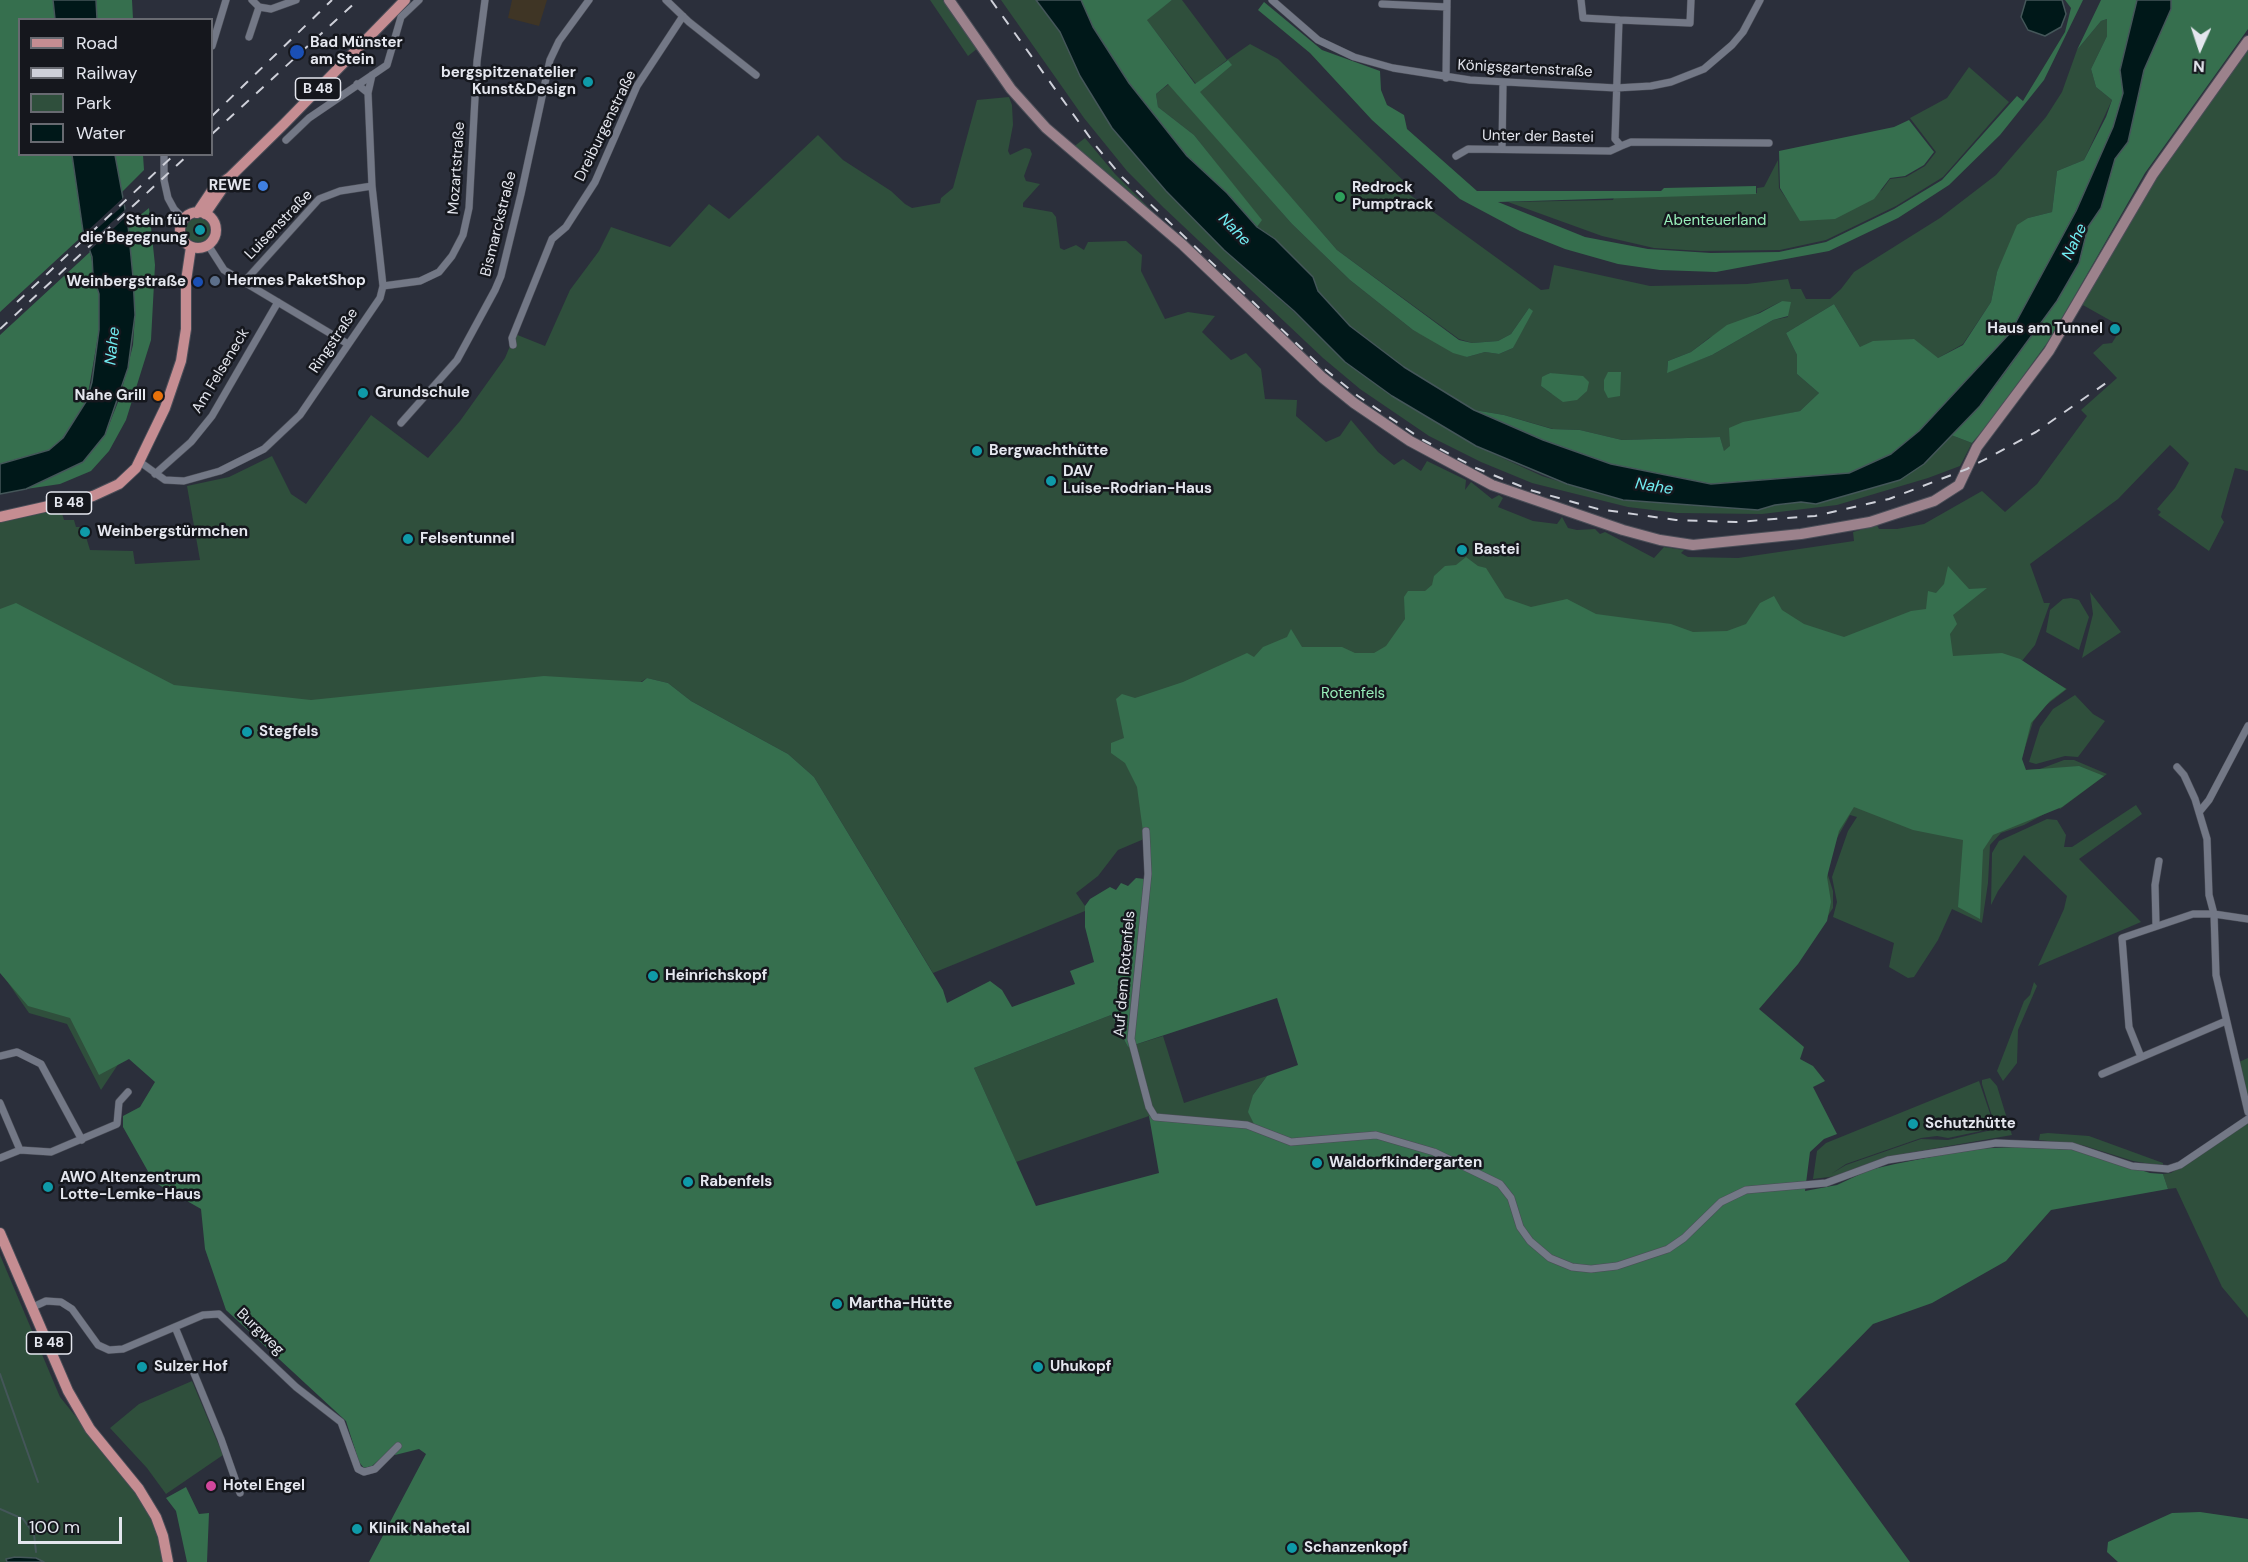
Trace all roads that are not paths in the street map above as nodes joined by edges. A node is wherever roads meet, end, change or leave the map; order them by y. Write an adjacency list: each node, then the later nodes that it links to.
1 (226, 0): 21 (street)
2 (252, 0): 16 (street)
3 (296, 0): 16 (street)
4 (405, 0): 36 (main road, B 48)
5 (419, 0): 22 (street)
6 (485, 0): 41 (street, Mozartstraße)
7 (589, 0): 45 (street, Bismarckstraße)
8 (666, 0): 17 (street)
9 (949, 0): 20 (main road)
10 (1272, 0): 24 (street, Königsgartenstraße)
11 (1581, 0): 18 (street)
12 (1691, 0): 18 (street)
13 (1760, 0): 27 (street, Königsgartenstraße)
14 (1447, 3): 15 (street); 24 (street)
15 (1382, 4)
16 (259, 7): 19 (street)
17 (683, 16): 23 (street); 44 (street, Dreiburgenstraße)
18 (1618, 20): 27 (street, Unter der Bastei)
19 (249, 37)
20 (2248, 41)
21 (213, 43)
22 (372, 75): 26 (street); 28 (street)
23 (756, 75)
24 (1446, 78): 25 (street, Königsgartenstraße)
25 (1503, 83): 27 (street, Königsgartenstraße); 32 (street)
26 (357, 84): 28 (street); 29 (street)
27 (1616, 87): 31 (street, Unter der Bastei)
28 (368, 93): 35 (street)
29 (286, 140)
30 (1769, 143): 31 (street, Unter der Bastei)
31 (1621, 146): 32 (street, Unter der Bastei)
32 (1502, 149): 34 (street, Unter der Bastei)
33 (164, 156): 37 (street)
34 (1455, 156)
35 (372, 186): 40 (street, Luisenstraße); 41 (street)
36 (201, 214): 37 (main road); 38 (main road)
37 (184, 219): 39 (main road)
38 (208, 245): 39 (main road); 40 (street)
39 (191, 247): 46 (main road, B 48)
40 (244, 282): 42 (street)
41 (383, 286): 43 (street, Ringstraße)
42 (279, 302): 43 (street); 47 (street, Am Felseneck)
43 (348, 344): 47 (street, Ringstraße)
44 (513, 345)
45 (401, 423)
46 (140, 462): 47 (street, Ringstraße); 48 (main road, B 48)
47 (155, 474)
48 (0, 517)
49 (2248, 726): 51 (street)
50 (2177, 767): 51 (street)
51 (2200, 811): 54 (street)
52 (1146, 831): 64 (street, Auf dem Rotenfels)
53 (2159, 861): 56 (street)
54 (2214, 914): 55 (street); 56 (street); 57 (street)
55 (2248, 919)
56 (2156, 925): 59 (street)
57 (2226, 1021): 59 (street); 63 (street)
58 (0, 1056): 65 (street)
59 (2141, 1057): 60 (street)
60 (2102, 1074)
61 (128, 1092): 65 (street)
62 (0, 1103): 66 (street)
63 (2248, 1112)
64 (2248, 1119)
65 (82, 1140): 66 (street)
66 (20, 1150): 67 (street)
67 (0, 1158)
68 (0, 1233): 69 (main road, B 48)
69 (33, 1306): 70 (street, Burgweg); 73 (main road, B 48)
70 (175, 1327): 71 (street, Burgweg); 72 (street)
71 (398, 1446)
72 (240, 1493)
73 (168, 1562)

